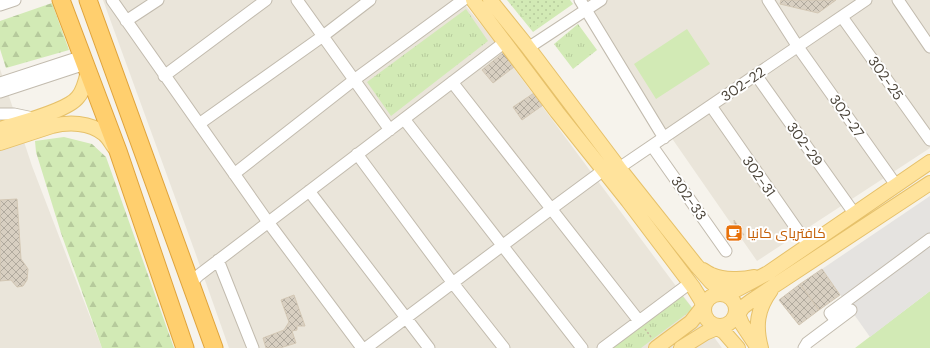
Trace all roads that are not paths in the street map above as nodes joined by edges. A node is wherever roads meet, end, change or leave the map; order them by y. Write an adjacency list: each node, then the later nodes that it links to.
1 (14, 0): 17 (street)
2 (61, 0): 26 (highway)
3 (88, 0): 65 (highway)
4 (112, 0): 20 (street)
5 (157, 0): 20 (street)
6 (266, 0): 27 (street)
7 (297, 0): 21 (street)
8 (370, 0): 21 (street)
9 (463, 0): 29 (street)
10 (473, 0): 22 (main road)
11 (490, 0): 25 (main road)
12 (580, 0): 18 (street)
13 (601, 0): 18 (street)
14 (768, 0): 23 (street, 302-27)
15 (866, 0): 19 (street, 302-22)
16 (898, 0): 24 (street)
17 (0, 5)
18 (587, 10): 25 (street); 39 (street)
19 (842, 17): 23 (street, 302-22); 40 (street, 302-25)
20 (126, 21): 27 (street)
21 (323, 36): 29 (street); 36 (street)
22 (505, 42): 30 (street); 47 (main road)
23 (798, 47): 28 (street, 302-22); 50 (street, 302-27)
24 (930, 47)
25 (528, 48): 46 (main road)
26 (85, 63): 31 (street); 34 (main road); 43 (highway)
27 (164, 76): 36 (street)
28 (756, 76): 32 (street, 302-22); 55 (street, 302-29)
29 (354, 80): 38 (street); 48 (street)
30 (452, 82): 35 (street); 54 (street)
31 (1, 85)
32 (711, 106): 39 (street, 302-22); 59 (street, 302-31)
33 (0, 114): 34 (street)
34 (33, 118): 37 (main road)
35 (404, 119): 38 (street); 58 (street)
36 (199, 124): 48 (street)
37 (0, 129)
38 (390, 130): 44 (street)
39 (664, 138): 42 (street, 302-22)
40 (930, 140)
41 (0, 143): 43 (main road)
42 (652, 146): 46 (street, 302-22); 60 (street, 302-33)
43 (118, 151): 78 (highway)
44 (357, 154): 51 (street); 64 (street)
45 (930, 162): 50 (main road)
46 (619, 168): 52 (main road)
47 (602, 169): 53 (main road); 54 (street)
48 (234, 174): 56 (street)
49 (930, 183): 67 (main road)
50 (896, 185): 55 (main road)
51 (309, 191): 56 (street); 72 (street)
52 (640, 193): 53 (main road); 62 (main road)
53 (628, 201): 66 (main road)
54 (551, 209): 58 (street); 73 (street)
55 (854, 213): 59 (main road)
56 (268, 222): 61 (street); 81 (street)
57 (930, 239): 74 (street)
58 (502, 245): 64 (street); 85 (street)
59 (809, 245): 63 (main road)
60 (726, 251)
61 (218, 260): 65 (street); 80 (street)
62 (696, 265): 63 (main road); 68 (main road)
63 (770, 271): 67 (main road); 68 (main road)
64 (452, 282): 72 (street); 84 (street)
65 (191, 283): 79 (highway)
66 (690, 283): 69 (main road); 73 (street)
67 (779, 283): 71 (main road); 89 (main road)
68 (724, 294): 69 (main road); 71 (main road)
69 (704, 307): 75 (main road); 76 (main road)
70 (851, 310): 74 (street)
71 (737, 314): 75 (main road); 89 (main road)
72 (405, 318): 82 (street); 83 (street)
73 (639, 321): 86 (street)
74 (836, 321): 90 (street)
75 (717, 327): 87 (main road); 88 (main road)
76 (674, 335): 77 (main road); 87 (main road)
77 (653, 342)
78 (185, 348)
79 (214, 348)
80 (253, 348)
81 (362, 348)
82 (366, 348)
83 (429, 348)
84 (504, 348)
85 (582, 348)
86 (603, 348)
87 (682, 348)
88 (738, 348)
89 (760, 348)
90 (804, 348)

